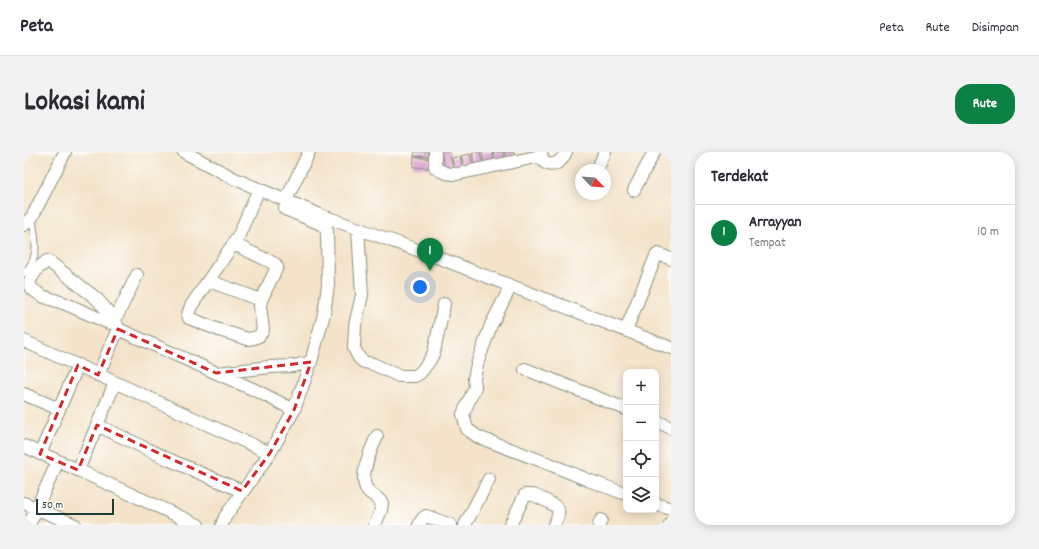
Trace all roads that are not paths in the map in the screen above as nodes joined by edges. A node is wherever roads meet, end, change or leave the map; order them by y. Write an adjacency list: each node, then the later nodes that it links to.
1 (65, 152): 13 (street)
2 (184, 152): 10 (street)
3 (309, 152): 12 (street)
4 (435, 152): 8 (street)
5 (566, 152): 8 (street)
6 (605, 152): 9 (street)
7 (654, 152): 11 (street)
8 (540, 154)
9 (600, 164)
10 (259, 189): 12 (street); 15 (street)
11 (634, 190)
12 (286, 205): 14 (street); 27 (street)
13 (28, 221): 17 (lane)
14 (358, 229): 20 (street); 22 (street)
15 (234, 244): 19 (street); 21 (street)
16 (671, 259): 24 (street)
17 (24, 273)
18 (137, 275): 23 (street)
19 (209, 281): 21 (street); 21 (street)
20 (511, 286): 24 (street); 48 (street)
21 (261, 300)
22 (444, 304)
23 (116, 324): 23 (street); 30 (street); 31 (street)
24 (626, 330): 26 (street)
25 (24, 341): 28 (street)
26 (671, 348)
27 (311, 362): 30 (street); 36 (street)
28 (78, 365): 31 (street); 35 (street)
29 (525, 369): 34 (street)
30 (216, 373): 36 (street)
31 (98, 375): 32 (street)
32 (116, 383): 38 (street); 42 (street)
33 (24, 394): 35 (street)
34 (623, 408)
35 (59, 409): 43 (street)
36 (294, 410): 42 (street)
37 (659, 422): 39 (street)
38 (97, 425): 45 (street); 47 (street)
39 (671, 428)
40 (377, 436): 57 (street)
41 (24, 446): 43 (street)
42 (270, 452): 47 (street)
43 (40, 454): 44 (street)
44 (58, 461): 45 (street); 51 (street)
45 (78, 470): 55 (street)
46 (489, 479): 60 (street)
47 (242, 491): 56 (street)
48 (623, 493)
49 (24, 503): 51 (street)
50 (659, 505): 52 (street)
51 (37, 508): 53 (street); 54 (street)
52 (671, 508)
53 (29, 525)
54 (75, 525)
55 (198, 525)
56 (222, 525)
57 (375, 525)
58 (419, 525): 59 (street)
59 (451, 525)
60 (465, 525)
61 (510, 525): 62 (street)
62 (554, 525)

